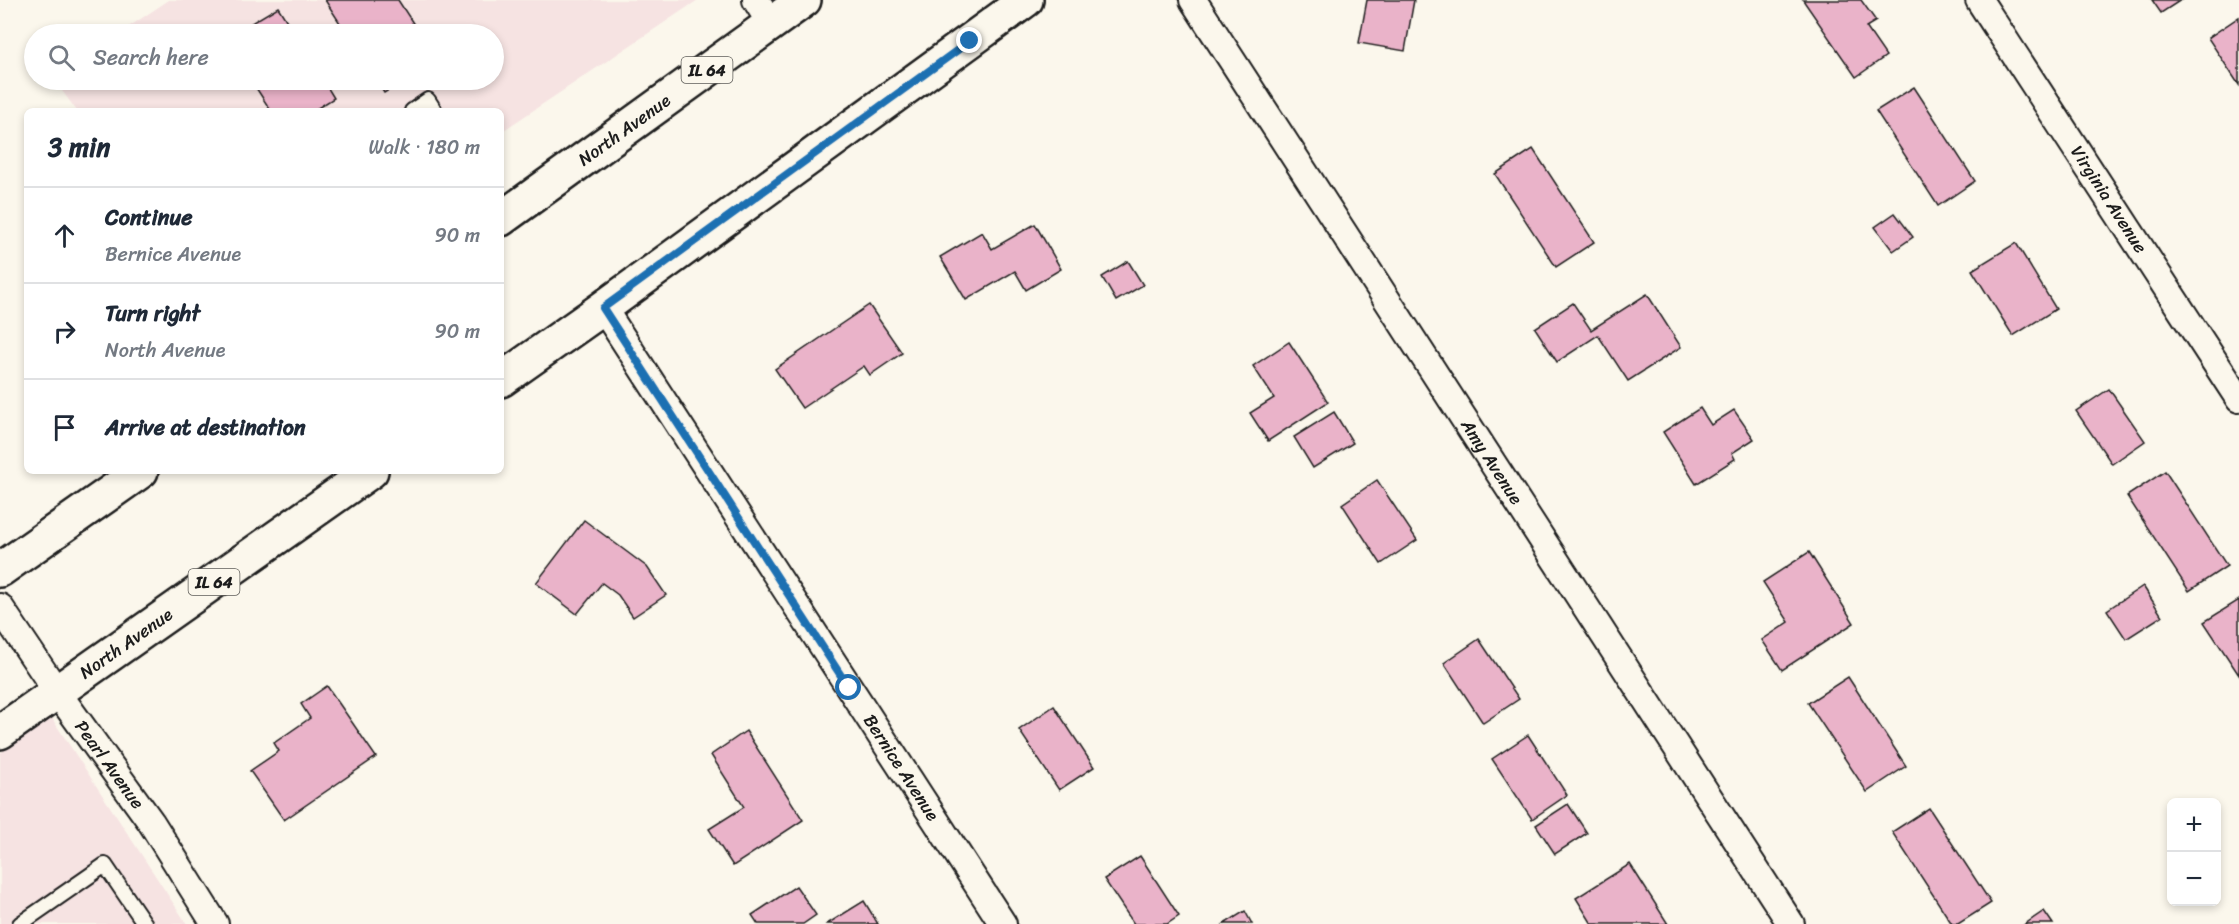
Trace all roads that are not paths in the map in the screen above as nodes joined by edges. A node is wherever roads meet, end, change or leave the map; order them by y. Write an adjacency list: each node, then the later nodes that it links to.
1 (804, 0): 5 (main road, North Avenue / IL 64)
2 (1026, 0): 9 (main road)
3 (1193, 0): 22 (street, Amy Avenue)
4 (1979, 0): 11 (street, Virginia Avenue)
5 (763, 12): 8 (main road, North Avenue / IL 64)
6 (416, 108): 7 (lane)
7 (433, 108)
8 (504, 215)
9 (603, 308): 10 (main road); 21 (street, Bernice Avenue)
10 (504, 378)
11 (2239, 399)
12 (137, 474): 14 (main road)
13 (367, 474): 16 (main road, North Avenue / IL 64)
14 (0, 570)
15 (0, 607): 16 (street, Pearl Avenue)
16 (57, 692): 17 (main road, North Avenue / IL 64); 20 (street, Pearl Avenue)
17 (0, 732)
18 (20, 924): 19 (lane)
19 (145, 924)
20 (215, 924)
21 (1003, 924)
22 (1791, 924)

